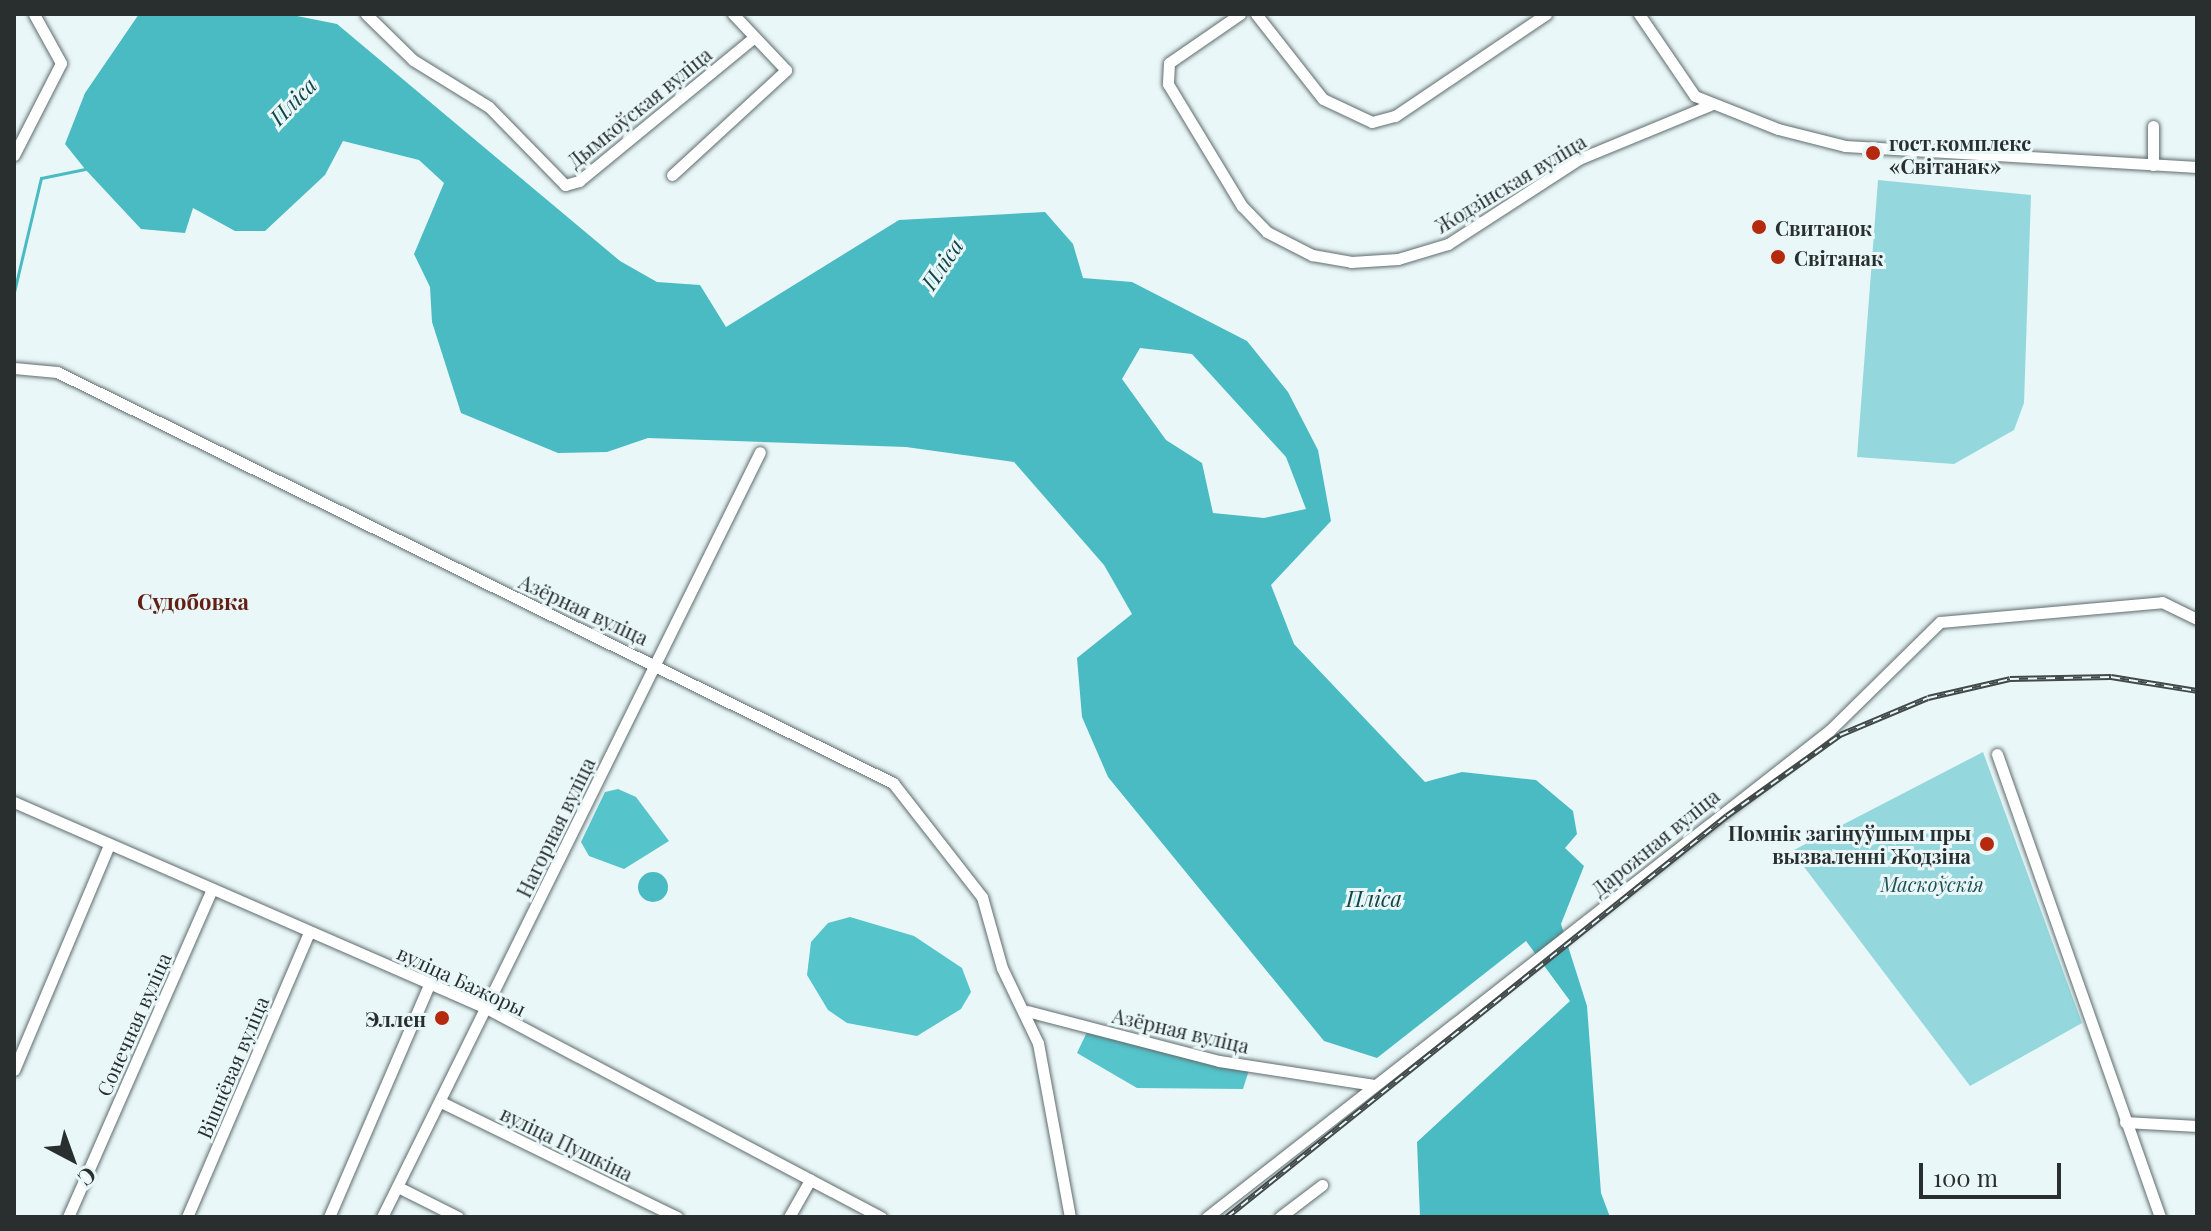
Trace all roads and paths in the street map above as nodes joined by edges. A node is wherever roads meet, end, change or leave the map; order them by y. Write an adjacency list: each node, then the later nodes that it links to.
1 (34, 14): 11 (street)
2 (366, 14): 8 (street, Дымкоўская вуліца)
3 (733, 14): 8 (street)
4 (1240, 14): 9 (street, Жодзінская вуліца)
5 (1256, 14): 6 (street)
6 (1546, 14)
7 (1639, 14): 9 (street)
8 (753, 38): 14 (street)
9 (1710, 105): 12 (street)
10 (2153, 126): 12 (street)
11 (14, 155)
12 (2153, 165): 13 (street)
13 (2197, 167)
14 (672, 175)
15 (14, 368): 18 (street, Азёрная вуліца)
16 (760, 452): 18 (street, Нагорная вуліца)
17 (2197, 619): 28 (street, Дарожная вуліца)
18 (655, 661): 25 (street, Нагорная вуліца); 26 (street, Азёрная вуліца)
19 (1997, 754): 30 (street)
20 (14, 802): 21 (street, вуліца Бажоры)
21 (109, 845): 22 (street, вуліца Бажоры); 27 (street)
22 (212, 889): 23 (street, вуліца Бажоры); 35 (street, Сонечная вуліца)
23 (309, 932): 24 (street, вуліца Бажоры); 36 (street, Вішнёвая вуліца)
24 (430, 983): 25 (street, вуліца Бажоры); 37 (street)
25 (486, 1008): 29 (street, Нагорная вуліца); 32 (street, вуліца Бажоры)
26 (1027, 1011): 28 (street, Азёрная вуліца); 43 (street, Азёрная вуліца)
27 (14, 1070)
28 (1374, 1085): 44 (street, Дарожная вуліца)
29 (441, 1102): 34 (street, Нагорная вуліца); 40 (street, вуліца Пушкіна)
30 (2125, 1122): 31 (street); 46 (street)
31 (2197, 1126)
32 (810, 1180): 41 (street); 42 (street, вуліца Бажоры)
33 (1322, 1185): 45 (street)
34 (398, 1187): 38 (street, Нагорная вуліца); 39 (street)
35 (68, 1217)
36 (187, 1217)
37 (329, 1217)
38 (382, 1217)
39 (458, 1217)
40 (677, 1217)
41 (789, 1217)
42 (881, 1217)
43 (1070, 1217)
44 (1207, 1217)
45 (1280, 1217)
46 (2160, 1217)

